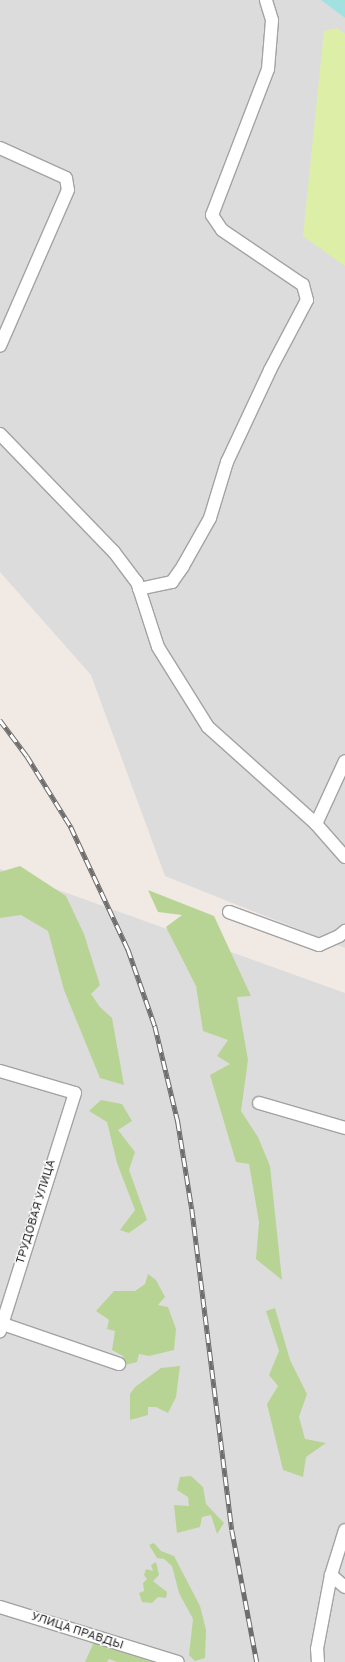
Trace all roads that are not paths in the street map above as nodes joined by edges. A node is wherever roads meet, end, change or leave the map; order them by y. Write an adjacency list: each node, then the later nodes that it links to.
1 (266, 0): 5 (street)
2 (0, 148): 3 (street)
3 (0, 346)
4 (0, 434): 5 (street)
5 (139, 590): 7 (street)
6 (345, 761): 7 (street)
7 (316, 824): 8 (street)
8 (345, 858)
9 (229, 912): 10 (street)
10 (345, 931)
11 (0, 1071): 14 (street, ТРУДОВАЯ УЛИЦА)
12 (259, 1103): 13 (street)
13 (345, 1128)
14 (1, 1326): 15 (street)
15 (119, 1364)
16 (345, 1530): 17 (street)
17 (332, 1575): 18 (street); 21 (street)
18 (345, 1587)
19 (0, 1607): 20 (street, УЛИЦА ПРАВДЫ)
20 (178, 1662)
21 (318, 1662)

